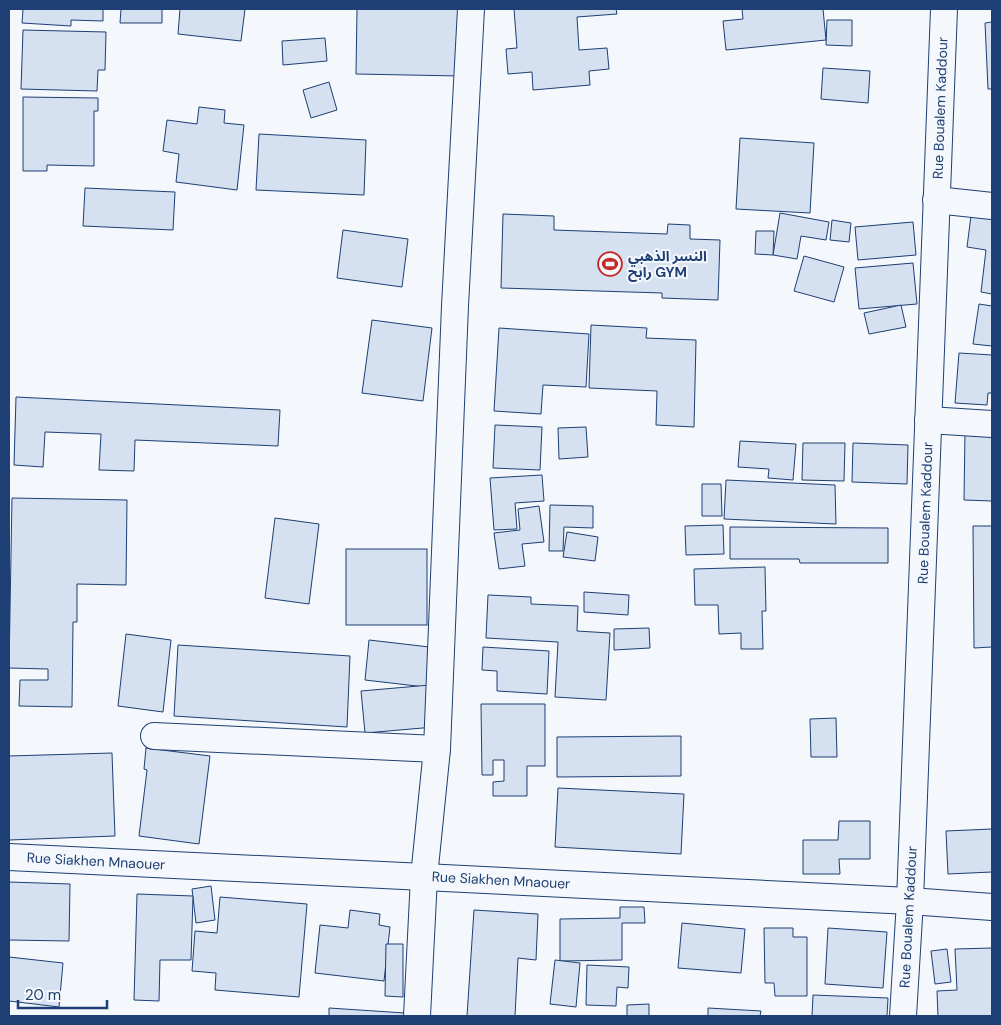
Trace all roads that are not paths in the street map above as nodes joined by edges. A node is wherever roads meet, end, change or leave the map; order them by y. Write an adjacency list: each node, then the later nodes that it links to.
1 (471, 9): 8 (street)
2 (944, 9): 3 (street, Rue Boualem Kaddour)
3 (936, 200): 4 (street); 5 (street, Rue Boualem Kaddour)
4 (992, 206)
5 (928, 420): 6 (street); 11 (street, Rue Boualem Kaddour)
6 (992, 424)
7 (154, 736): 8 (street)
8 (437, 749): 10 (street)
9 (9, 857): 10 (street, Rue Siakhen Mnaouer)
10 (424, 876): 11 (street, Rue Siakhen Mnaouer); 13 (street)
11 (910, 901): 12 (street, Rue Siakhen Mnaouer); 14 (street, Rue Boualem Kaddour)
12 (992, 907)
13 (417, 1016)
14 (903, 1016)

